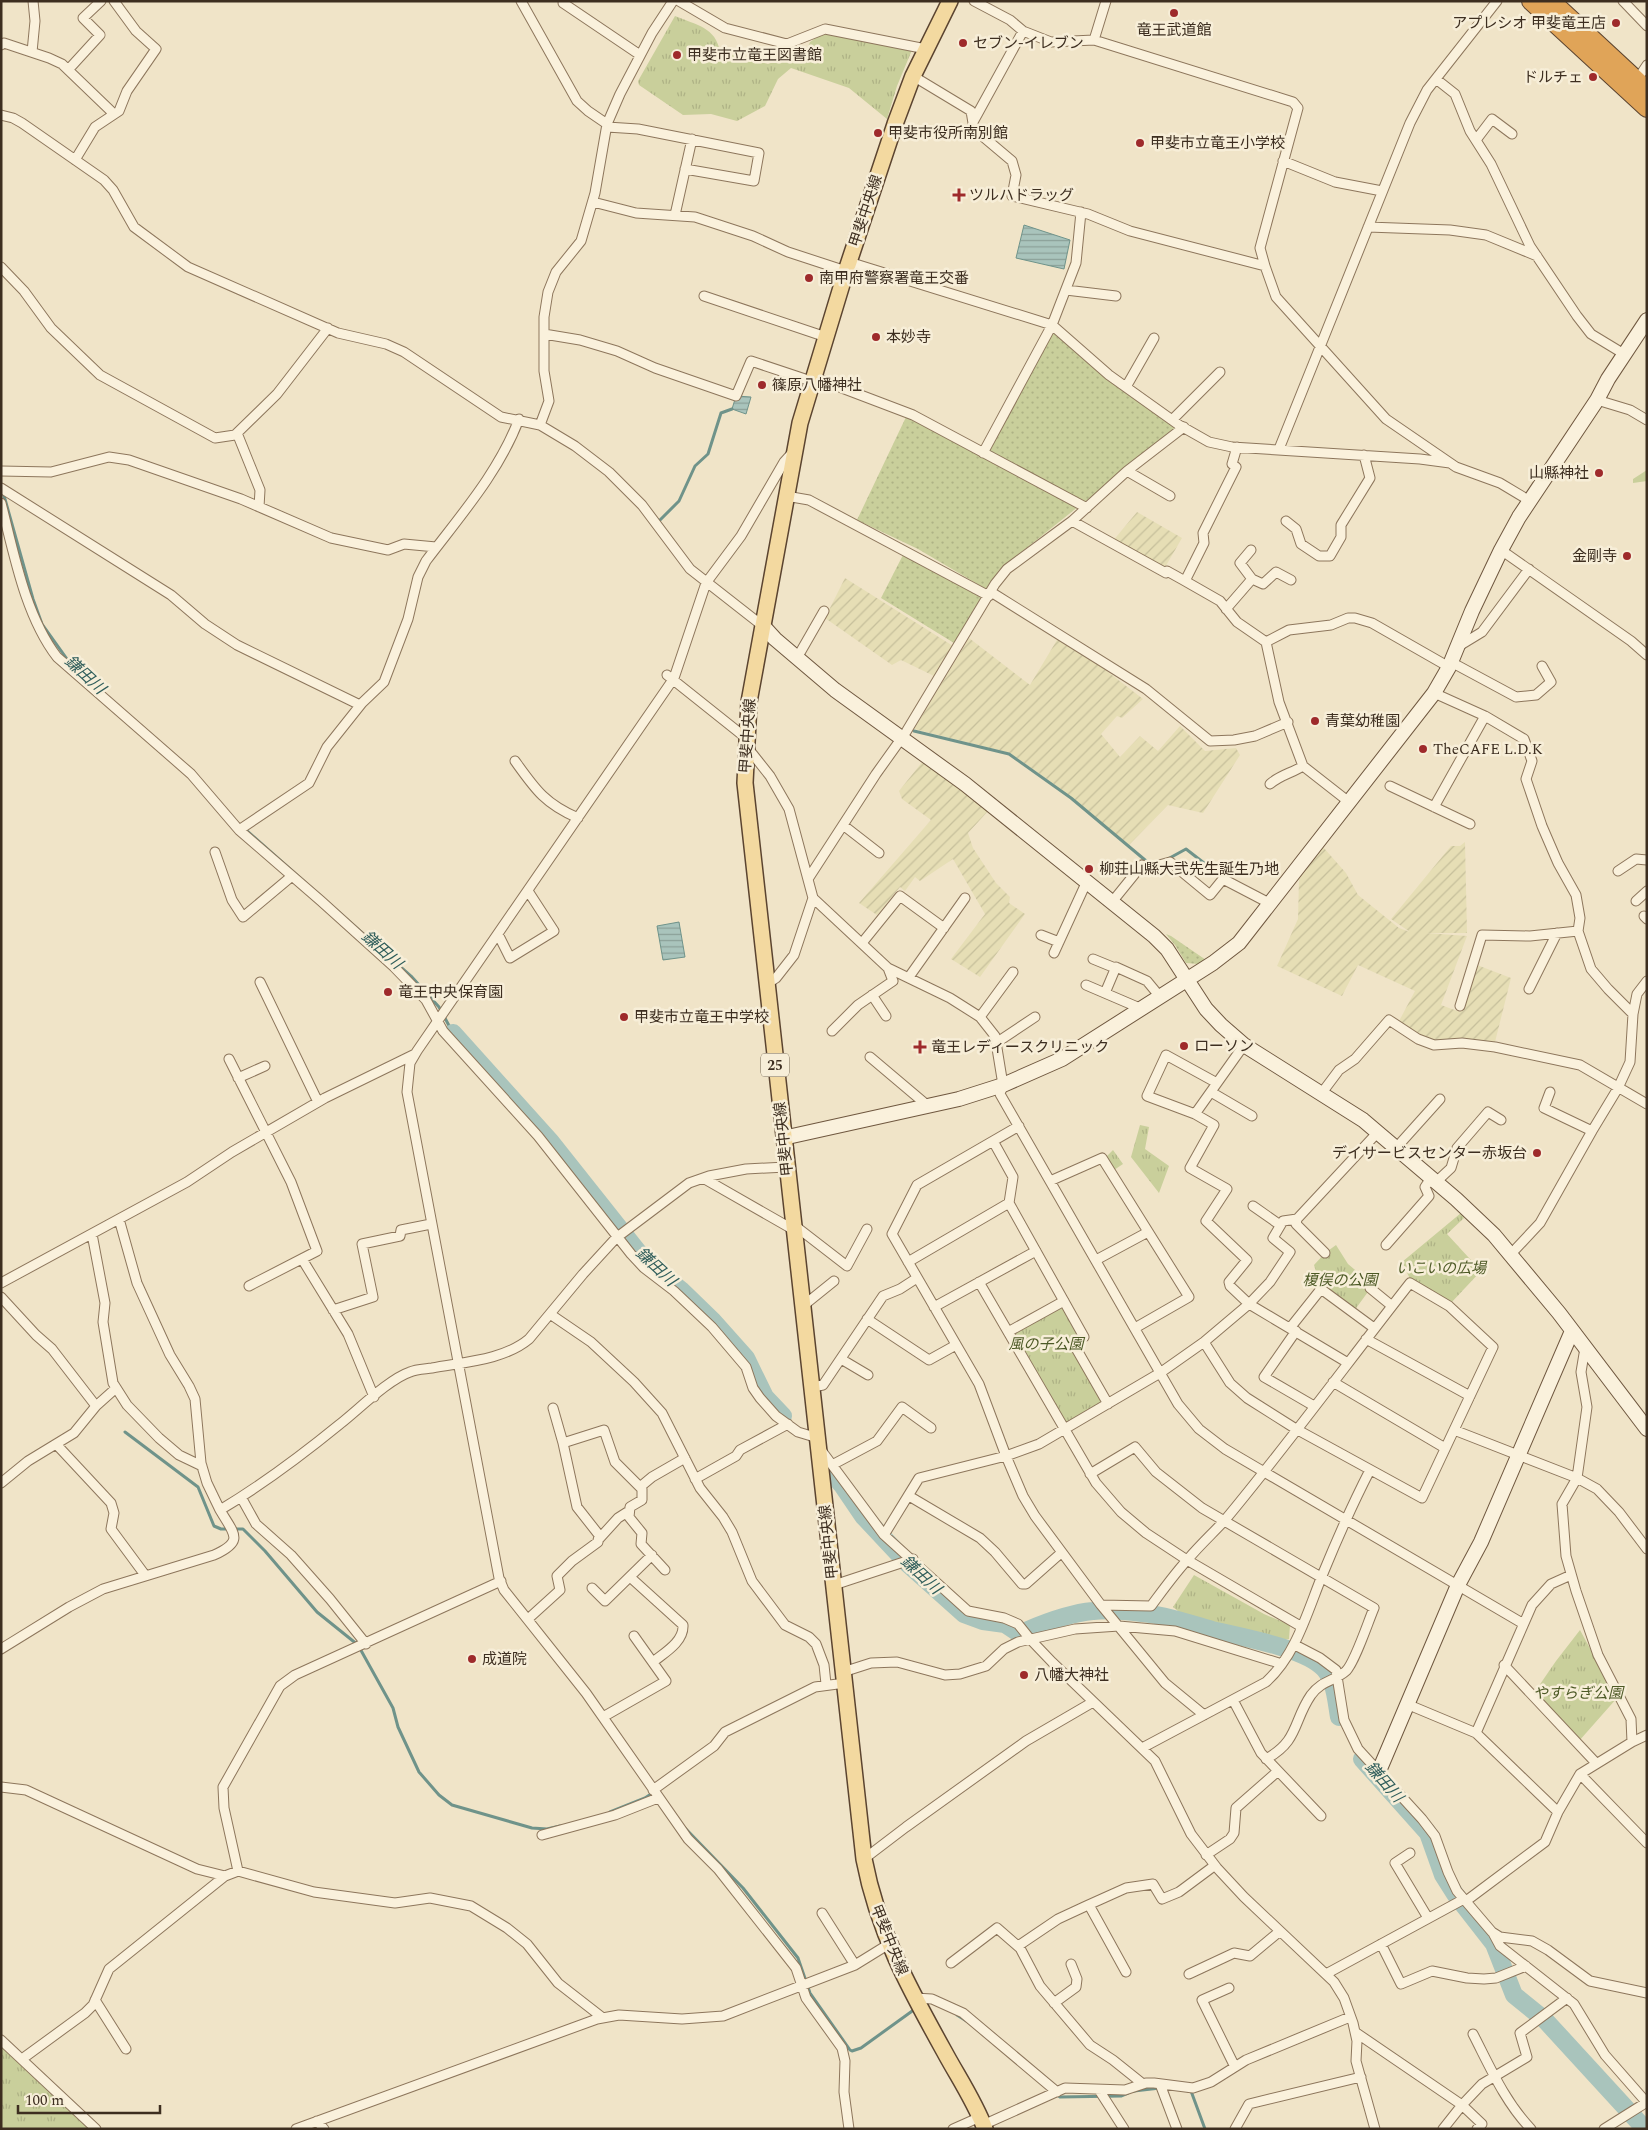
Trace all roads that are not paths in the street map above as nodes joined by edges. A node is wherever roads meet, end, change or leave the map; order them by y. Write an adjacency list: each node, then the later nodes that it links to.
1 (33, 1): 21 (street)
2 (101, 1): 24 (street)
3 (114, 1): 29 (street)
4 (521, 1): 32 (street)
5 (564, 1): 22 (street)
6 (674, 1): 22 (street)
7 (679, 1): 20 (street)
8 (950, 1): 20 (main road, 甲斐中央線 / 25)
9 (974, 1): 16 (street)
10 (1106, 1): 18 (street)
11 (1497, 1): 26 (street)
12 (1531, 1): 28 (highway)
13 (1551, 1): 27 (highway)
14 (1622, 1): 15 (street)
15 (1647, 26)
16 (1023, 31): 18 (street); 31 (street)
17 (1, 37): 19 (street)
18 (1094, 40): 37 (street)
19 (2, 45): 21 (street)
20 (926, 49): 25 (main road, 甲斐中央線 / 25)
21 (32, 52): 24 (street)
22 (640, 55): 32 (street)
23 (1647, 65): 27 (street)
24 (68, 70): 29 (street)
25 (913, 76): 31 (street); 47 (main road, 甲斐中央線 / 25)
26 (1436, 79): 35 (street); 39 (street)
27 (1642, 85)
28 (1647, 108)
29 (114, 114): 36 (street)
30 (1, 115): 36 (street)
31 (973, 122): 41 (street)
32 (607, 125): 34 (street); 40 (street)
33 (1512, 134): 35 (street)
34 (692, 139): 38 (street); 38 (street)
35 (1476, 140): 44 (street)
36 (75, 160): 53 (street)
37 (1283, 161): 39 (street); 45 (street)
38 (685, 169): 42 (street)
39 (1382, 190): 43 (street)
40 (593, 202): 42 (street); 54 (street)
41 (1081, 212): 45 (street); 48 (street)
42 (675, 215): 47 (street)
43 (1368, 227): 44 (street); 57 (street)
44 (1537, 256): 58 (street)
45 (1266, 266): 57 (street)
46 (1, 267): 68 (street)
47 (847, 267): 52 (street); 55 (main road, 甲斐中央線 / 25)
48 (1066, 290): 50 (street); 52 (street)
49 (704, 296): 55 (street)
50 (1116, 296)
51 (1647, 320): 58 (street)
52 (1052, 326): 61 (street); 72 (street)
53 (328, 328): 63 (street); 68 (street)
54 (544, 334): 60 (street); 66 (street)
55 (826, 337): 60 (main road, 甲斐中央線 / 25)
56 (1154, 338): 61 (street)
57 (1321, 346): 71 (street); 74 (street)
58 (1624, 354): 62 (street)
59 (1220, 372): 64 (street)
60 (812, 379): 70 (main road, 甲斐中央線 / 25); 72 (street)
61 (1126, 387): 64 (street)
62 (1597, 400): 65 (street); 80 (street)
63 (519, 419): 66 (street); 86 (street)
64 (1172, 420): 67 (street)
65 (1647, 420)
66 (540, 425): 93 (street)
67 (1184, 427): 69 (street); 76 (street)
68 (237, 433): 82 (street)
69 (1237, 447): 71 (street); 92 (street)
70 (795, 449): 78 (main road, 甲斐中央線 / 25); 93 (street)
71 (1279, 449): 73 (street)
72 (984, 453): 83 (street)
73 (1364, 455): 74 (street); 85 (street)
74 (1450, 463): 80 (street)
75 (1, 470): 82 (street)
76 (1127, 471): 79 (street); 83 (street)
77 (1, 488): 106 (street)
78 (786, 496): 94 (street); 97 (main road, 甲斐中央線 / 25)
79 (1170, 496)
80 (1530, 501): 88 (street)
81 (1, 503): 120 (street)
82 (258, 507): 86 (street)
83 (1087, 508): 84 (street)
84 (1072, 521): 92 (street); 94 (street)
85 (1286, 521)
86 (436, 547): 106 (street)
87 (1251, 550): 90 (street)
88 (1501, 550): 89 (street); 99 (street)
89 (1529, 569): 99 (street); 100 (street)
90 (1252, 579): 91 (street); 95 (street)
91 (1291, 580)
92 (1186, 581): 95 (street)
93 (706, 583): 97 (street); 104 (street)
94 (990, 594): 108 (street); 109 (street)
95 (1226, 608): 98 (street)
96 (824, 611): 101 (street)
97 (764, 627): 101 (street); 110 (main road, 甲斐中央線 / 25)
98 (1266, 642): 102 (street); 108 (street)
99 (1458, 646): 102 (street)
100 (1647, 655)
101 (797, 658): 109 (street)
102 (1450, 664): 103 (street); 105 (street)
103 (1542, 666)
104 (670, 677): 110 (street); 117 (street)
105 (1434, 694): 107 (street); 115 (street)
106 (360, 705): 120 (street)
107 (1484, 716): 116 (street); 136 (street)
108 (1288, 722): 112 (street)
109 (901, 737): 119 (street); 127 (street)
110 (746, 741): 126 (street); 151 (main road, 甲斐中央線 / 25)
111 (515, 761): 117 (street)
112 (1303, 766): 113 (street); 115 (street)
113 (1270, 784)
114 (1390, 786): 116 (street)
115 (1349, 802): 134 (street)
116 (1434, 807): 118 (street)
117 (578, 818): 128 (street)
118 (1470, 824)
119 (843, 825): 122 (street); 126 (street)
120 (239, 830): 125 (street)
121 (215, 852): 125 (street)
122 (879, 853)
123 (1647, 860): 124 (street)
124 (1618, 871)
125 (292, 876): 163 (street)
126 (808, 880): 130 (street)
127 (1087, 881): 133 (street); 140 (street)
128 (528, 891): 138 (street); 138 (street)
129 (1647, 891): 132 (street)
130 (813, 898): 141 (street); 151 (street)
131 (965, 898): 135 (street)
132 (1636, 901)
133 (1112, 902): 134 (street); 148 (street)
134 (1269, 903): 148 (street)
135 (944, 928): 141 (street); 147 (street)
136 (1578, 931): 137 (street); 159 (street)
137 (1556, 933): 153 (street); 157 (street)
138 (498, 934): 163 (street)
139 (1041, 934): 140 (street)
140 (1059, 942): 142 (street)
141 (862, 943): 144 (street)
142 (1054, 953)
143 (1093, 959): 145 (street)
144 (888, 968): 147 (street); 155 (street)
145 (1115, 968): 154 (street); 156 (street)
146 (1013, 972): 161 (street)
147 (909, 977): 161 (street)
148 (1187, 980): 156 (street); 166 (street)
149 (1647, 981): 159 (street)
150 (260, 982): 179 (street)
151 (767, 984): 189 (main road, 甲斐中央線 / 25)
152 (1086, 985): 154 (street)
153 (1529, 988)
154 (1105, 993): 158 (street)
155 (872, 995): 160 (street); 164 (street)
156 (1161, 998): 158 (street)
157 (1460, 1006)
158 (1142, 1009): 173 (street)
159 (1633, 1014): 174 (street)
160 (886, 1016)
161 (980, 1017): 165 (street)
162 (1035, 1017): 165 (street)
163 (438, 1020): 167 (street); 206 (street)
164 (832, 1032)
165 (996, 1042): 173 (street)
166 (1244, 1045): 172 (street); 177 (street)
167 (415, 1054): 179 (street); 200 (street)
168 (870, 1057): 181 (street)
169 (229, 1059): 171 (street)
170 (265, 1066): 171 (street)
171 (238, 1078): 188 (street)
172 (1217, 1083): 175 (street); 182 (street)
173 (1003, 1085): 181 (street); 185 (street)
174 (1618, 1088): 177 (street); 180 (street); 186 (street)
175 (1211, 1092): 182 (street); 183 (street)
176 (1550, 1092): 186 (street)
177 (1321, 1094): 187 (street)
178 (1440, 1099): 191 (street)
179 (318, 1102): 188 (street)
180 (1647, 1104)
181 (928, 1106): 189 (street)
182 (1195, 1114): 222 (street)
183 (1252, 1116)
184 (1501, 1120): 194 (street)
185 (1019, 1126): 190 (street); 195 (street)
186 (1592, 1131): 210 (street)
187 (1378, 1132): 191 (street); 199 (street)
188 (265, 1133): 198 (street); 211 (street)
189 (784, 1138): 192 (main road, 甲斐中央線 / 25)
190 (993, 1141): 196 (street); 213 (street)
191 (1396, 1148): 194 (street)
192 (786, 1167): 193 (street); 202 (main road, 甲斐中央線 / 25)
193 (703, 1178): 202 (street); 206 (street)
194 (1434, 1180): 207 (street); 210 (street)
195 (1050, 1181): 204 (street); 212 (street)
196 (1009, 1203): 208 (street); 213 (street)
197 (1253, 1206): 201 (street)
198 (119, 1219): 205 (street); 266 (street)
199 (1297, 1219): 201 (street); 209 (street)
200 (431, 1224): 226 (street); 240 (street)
201 (1280, 1226): 222 (street)
202 (794, 1227): 203 (street); 223 (main road, 甲斐中央線 / 25)
203 (867, 1230)
204 (1148, 1232): 212 (street); 229 (street)
205 (92, 1234): 217 (street); 245 (street)
206 (618, 1236): 227 (street); 252 (street)
207 (1386, 1245)
208 (1036, 1251): 216 (street); 221 (street)
209 (1325, 1253)
210 (1511, 1254): 232 (street)
211 (302, 1259): 218 (street); 226 (street)
212 (1096, 1260): 229 (street)
213 (908, 1262): 214 (street)
214 (918, 1278): 225 (street); 228 (street)
215 (834, 1281): 223 (street)
216 (979, 1282): 225 (street); 233 (street)
217 (1, 1283)
218 (249, 1286)
219 (1370, 1288): 224 (street)
220 (1, 1297): 249 (street)
221 (1064, 1301): 233 (street); 248 (street)
222 (1249, 1304): 231 (street); 235 (street)
223 (803, 1306): 244 (main road, 甲斐中央線 / 25)
224 (1392, 1306): 230 (street); 246 (street)
225 (934, 1307): 236 (street)
226 (333, 1310): 247 (street)
227 (550, 1314): 240 (street); 264 (street)
228 (867, 1319): 236 (street); 238 (street)
229 (1135, 1328): 241 (street)
230 (1374, 1328): 231 (street); 234 (street)
231 (1293, 1330): 239 (street); 250 (street)
232 (1572, 1331): 237 (street); 262 (street)
233 (1008, 1332): 256 (street)
234 (1366, 1340): 239 (street); 246 (street)
235 (1204, 1342): 241 (street); 254 (street)
236 (956, 1345): 263 (street)
237 (1585, 1348): 255 (street); 271 (street)
238 (840, 1359): 242 (street); 244 (street)
239 (1348, 1362): 243 (street)
240 (458, 1363): 247 (street); 292 (street)
241 (1160, 1373): 248 (street); 268 (street)
242 (868, 1375)
243 (1333, 1382): 250 (street); 261 (street)
244 (813, 1388): 258 (main road, 甲斐中央線 / 25)
245 (115, 1389): 249 (street); 266 (street)
246 (1470, 1396): 257 (street)
247 (374, 1397): 275 (street)
248 (1108, 1404): 256 (street)
249 (96, 1406): 260 (street)
250 (1314, 1406): 254 (street)
251 (553, 1408): 259 (street)
252 (788, 1424): 258 (street); 270 (street)
253 (931, 1428): 265 (street)
254 (1296, 1429): 267 (street); 268 (street)
255 (1647, 1429)
256 (1064, 1430): 263 (street); 269 (street)
257 (1454, 1430): 261 (street); 262 (street)
258 (819, 1442): 265 (street); 293 (main road, 甲斐中央線 / 25)
259 (563, 1443): 273 (street); 281 (street)
260 (56, 1444): 272 (street); 288 (street)
261 (1445, 1448): 267 (street)
262 (1518, 1454): 271 (street); 294 (street)
263 (1006, 1456): 274 (street); 283 (street)
264 (685, 1458): 270 (street); 273 (street)
265 (832, 1465): 280 (street)
266 (202, 1466): 276 (street)
267 (1370, 1470): 278 (street)
268 (1264, 1471): 278 (street); 279 (street)
269 (1090, 1474): 279 (street); 286 (street)
270 (695, 1478): 311 (street)
271 (1577, 1478): 282 (street); 289 (street)
272 (1, 1483)
273 (640, 1487): 277 (street)
274 (909, 1496): 280 (street); 283 (street)
275 (241, 1497): 276 (street); 303 (street)
276 (220, 1510): 288 (street)
277 (629, 1511): 281 (street); 284 (street)
278 (1346, 1519): 290 (street); 294 (street)
279 (1224, 1520): 286 (street); 290 (street)
280 (884, 1535): 285 (street)
281 (598, 1540): 297 (street)
282 (1647, 1549)
283 (1061, 1553): 296 (street)
284 (652, 1555): 287 (street); 291 (street)
285 (913, 1559): 293 (street); 302 (street)
286 (1187, 1560): 296 (street); 300 (street)
287 (665, 1570)
288 (144, 1575): 305 (street)
289 (1571, 1575): 298 (street); 319 (street)
290 (1322, 1576): 300 (street); 309 (street)
291 (630, 1577): 295 (street); 306 (street)
292 (501, 1581): 297 (street); 303 (street)
293 (834, 1585): 310 (main road, 甲斐中央線 / 25)
294 (1458, 1585): 298 (street); 314 (street)
295 (592, 1588)
296 (1102, 1605): 299 (street)
297 (528, 1619): 316 (street)
298 (1522, 1623): 308 (street)
299 (1119, 1626): 302 (street); 307 (street); 315 (street)
300 (1302, 1627): 304 (street)
301 (634, 1636): 306 (street)
302 (1030, 1639): 310 (street); 313 (street)
303 (366, 1644): 336 (street)
304 (1295, 1645): 307 (street); 309 (street)
305 (1, 1649)
306 (653, 1662): 316 (street)
307 (1282, 1664): 312 (street)
308 (1504, 1665): 317 (street); 322 (street)
309 (1336, 1676): 321 (street); 324 (street)
310 (844, 1678): 311 (street); 334 (main road, 甲斐中央線 / 25)
311 (826, 1684): 327 (street)
312 (1233, 1700): 315 (street); 321 (street)
313 (1093, 1702): 320 (street); 334 (street)
314 (1409, 1705): 317 (street); 324 (street)
315 (1204, 1715): 320 (street)
316 (603, 1717): 327 (street)
317 (1476, 1733): 328 (street)
318 (1647, 1735): 319 (street)
319 (1632, 1742): 322 (street)
320 (1142, 1748): 333 (street)
321 (1266, 1759): 323 (street)
322 (1596, 1762): 325 (street)
323 (1278, 1771): 329 (street); 333 (street)
324 (1379, 1771): 338 (street)
325 (1580, 1774): 328 (street); 331 (street)
326 (1, 1787): 337 (street)
327 (656, 1794): 330 (street); 354 (street)
328 (1558, 1812): 338 (street)
329 (1321, 1816)
330 (542, 1835)
331 (1647, 1843)
332 (1410, 1853): 341 (street)
333 (1206, 1855): 335 (street)
334 (864, 1860): 344 (main road, 甲斐中央線 / 25)
335 (1214, 1866): 339 (street); 342 (street)
336 (238, 1871): 337 (street); 362 (street)
337 (225, 1876): 359 (street)
338 (1465, 1900): 341 (street); 343 (street)
339 (1090, 1905): 346 (street); 351 (street)
340 (822, 1913): 349 (street)
341 (1428, 1918): 345 (street)
342 (1280, 1931): 352 (street); 353 (street)
343 (1492, 1932): 350 (street); 356 (street)
344 (889, 1944): 349 (street); 357 (main road, 甲斐中央線 / 25)
345 (1381, 1944): 350 (street); 353 (street)
346 (1018, 1946): 347 (street); 360 (street)
347 (952, 1963)
348 (1071, 1964): 360 (street)
349 (855, 1965): 354 (street)
350 (1526, 1966): 358 (street)
351 (1126, 1972)
352 (1189, 1974)
353 (1326, 1974): 361 (street)
354 (802, 1986): 362 (street); 382 (street)
355 (1229, 1988): 368 (street)
356 (1647, 1993)
357 (915, 1998): 374 (street); 378 (main road, 甲斐中央線 / 25)
358 (1567, 1998): 370 (street); 375 (street)
359 (95, 2000): 366 (street); 367 (street)
360 (1054, 2003): 371 (street)
361 (1350, 2017): 363 (street); 368 (street)
362 (603, 2018): 377 (street)
363 (1354, 2032): 369 (street); 376 (street)
364 (1473, 2034): 370 (street)
365 (1, 2040): 367 (street)
366 (126, 2049)
367 (22, 2059): 379 (street)
368 (1235, 2067): 372 (street)
369 (1361, 2076): 386 (street); 387 (street)
370 (1495, 2078): 376 (street); 390 (street)
371 (1143, 2084): 372 (street); 373 (street)
372 (1160, 2084): 385 (street)
373 (1098, 2090): 374 (street); 384 (street)
374 (1057, 2092): 378 (street)
375 (1646, 2102): 391 (street)
376 (1462, 2104): 388 (street); 389 (street)
377 (317, 2121): 380 (street); 381 (street)
378 (983, 2124): 383 (street)
379 (96, 2129)
380 (296, 2129)
381 (324, 2129)
382 (848, 2129)
383 (953, 2129)
384 (1124, 2129)
385 (1177, 2129)
386 (1236, 2129)
387 (1375, 2129)
388 (1443, 2129)
389 (1477, 2129)
390 (1531, 2129)
391 (1604, 2129)

